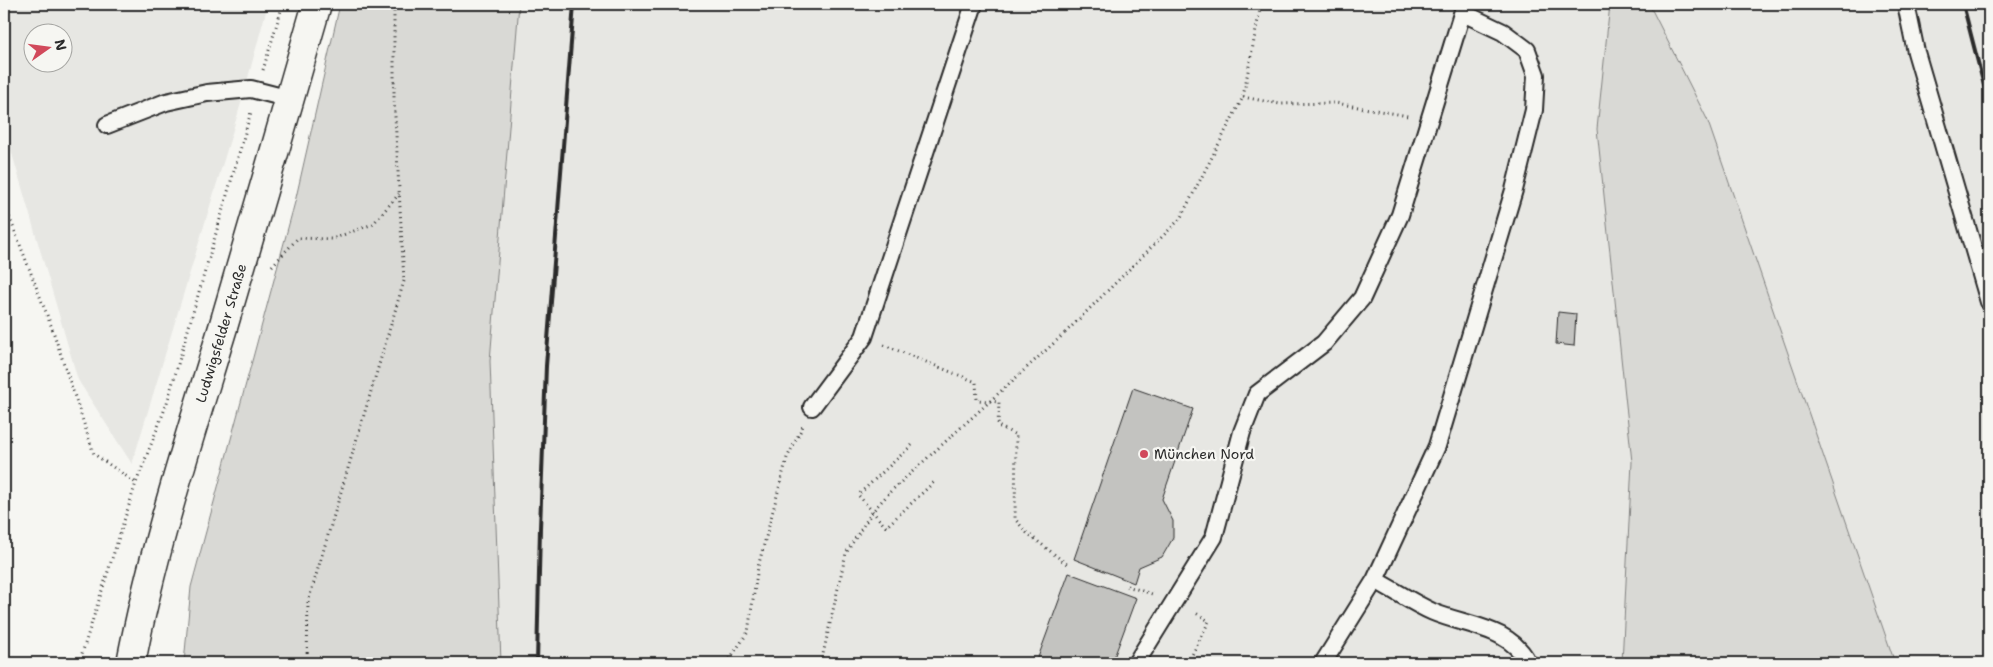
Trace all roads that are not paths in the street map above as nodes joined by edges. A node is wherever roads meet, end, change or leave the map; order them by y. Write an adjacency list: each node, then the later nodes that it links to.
1 (317, 4): 5 (street, Ludwigsfelder Straße)
2 (974, 4): 8 (lane)
3 (1906, 4): 7 (lane)
4 (1464, 9): 9 (lane); 11 (lane)
5 (290, 99): 6 (lane); 10 (street, Ludwigsfelder Straße)
6 (107, 125)
7 (1989, 302)
8 (812, 407)
9 (1375, 580): 12 (lane); 13 (lane)
10 (131, 663)
11 (1136, 663)
12 (1322, 663)
13 (1528, 663)

